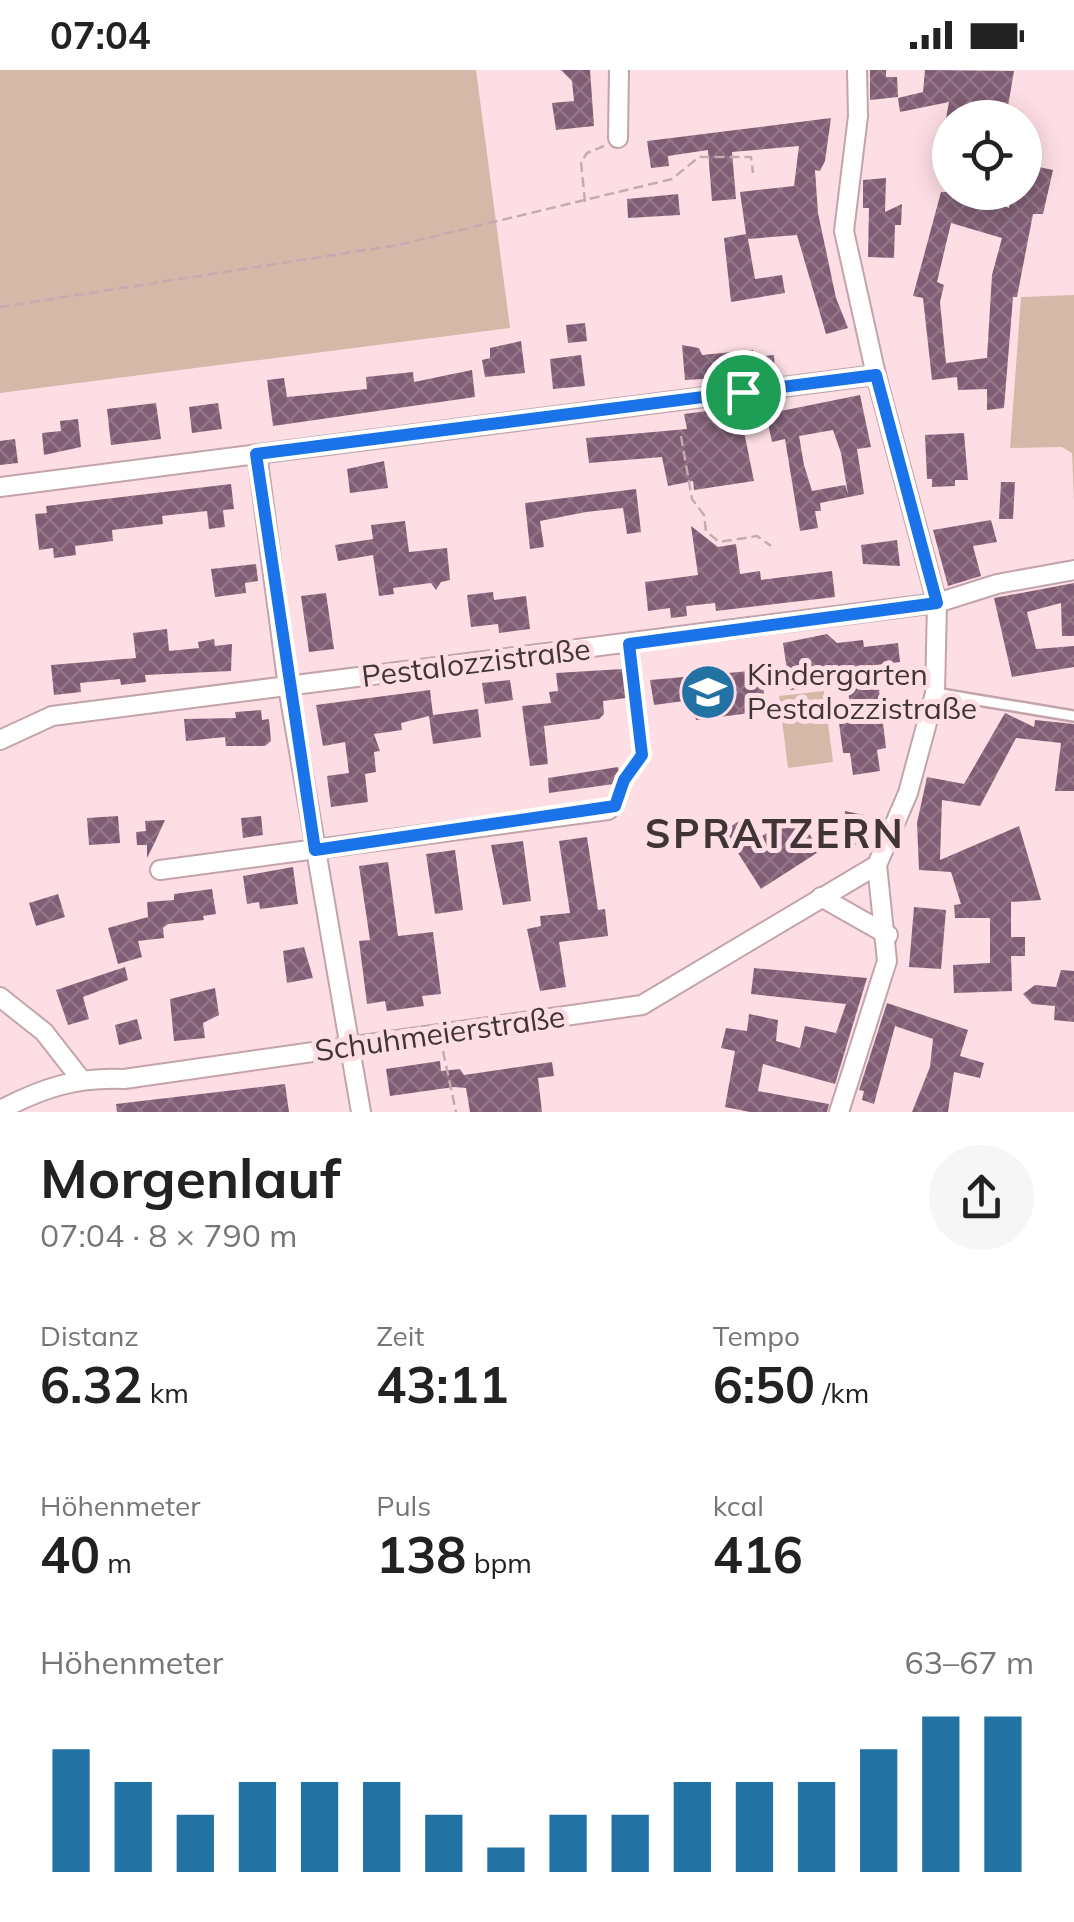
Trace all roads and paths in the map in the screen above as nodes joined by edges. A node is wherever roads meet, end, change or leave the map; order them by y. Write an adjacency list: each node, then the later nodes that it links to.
1 (619, 70): 3 (street)
2 (857, 70): 7 (street)
3 (618, 138): 5 (path)
4 (753, 173): 5 (path)
5 (585, 202): 6 (path)
6 (0, 307)
7 (876, 375): 9 (street); 13 (street)
8 (681, 436): 11 (path)
9 (256, 454): 10 (street); 15 (street)
10 (0, 487)
11 (771, 546)
12 (1074, 570): 13 (street, Pestalozzistraße)
13 (937, 603): 14 (street, Pestalozzistraße); 16 (street)
14 (629, 644): 15 (street, Pestalozzistraße); 19 (path)
15 (288, 688): 18 (street, Pestalozzistraße); 20 (street)
16 (935, 693): 17 (lane); 21 (street)
17 (1074, 716)
18 (0, 740)
19 (608, 810): 20 (street)
20 (315, 850): 22 (street); 27 (street)
21 (877, 865): 23 (street, Schuhmeierstraße); 24 (street)
22 (160, 870)
23 (820, 896): 24 (street); 26 (street, Schuhmeierstraße)
24 (888, 935): 32 (street)
25 (0, 997): 28 (street)
26 (441, 1034): 27 (street, Schuhmeierstraße); 31 (path)
27 (351, 1047): 28 (street, Schuhmeierstraße); 30 (street)
28 (80, 1078): 29 (street, Schuhmeierstraße)
29 (0, 1110)
30 (361, 1112)
31 (456, 1112)
32 (839, 1112)

